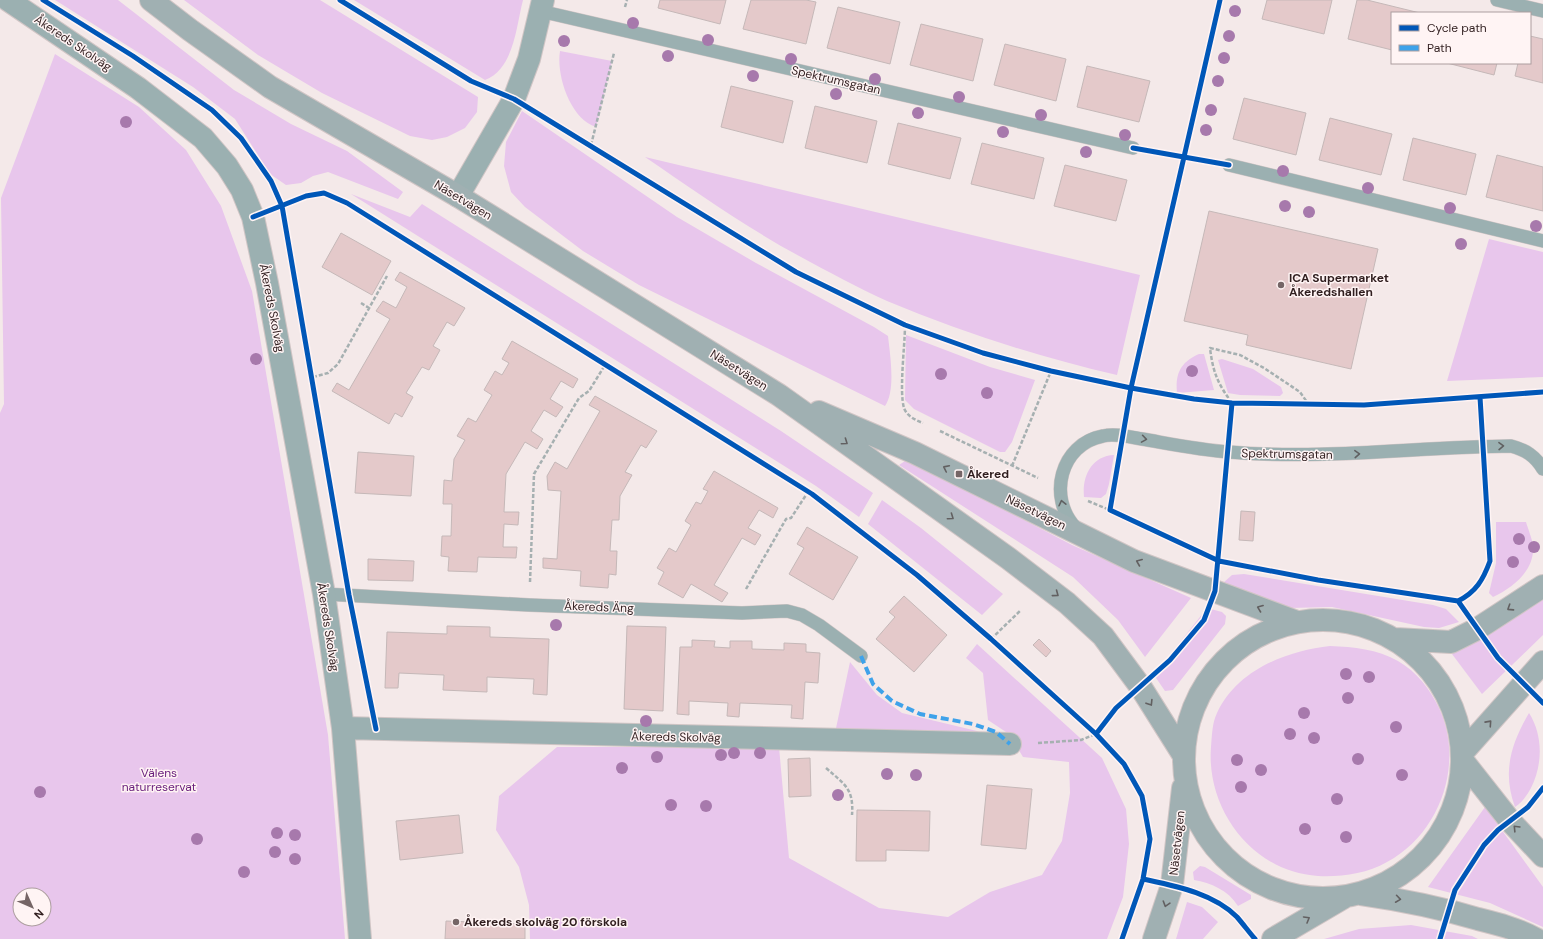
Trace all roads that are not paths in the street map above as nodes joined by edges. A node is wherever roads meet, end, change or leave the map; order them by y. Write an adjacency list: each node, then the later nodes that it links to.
1 (8, 0): 14 (street, Åkereds Skolväg)
2 (151, 0): 8 (street, Näsetvägen)
3 (1497, 0): 5 (lane)
4 (541, 5): 6 (lane, Spektrumsgatan); 8 (street, Spektrumsgatan)
5 (1543, 11)
6 (1132, 148)
7 (1229, 165): 9 (lane)
8 (458, 196): 10 (street, Näsetvägen)
9 (1543, 241)
10 (779, 395): 12 (street, Näsetvägen, one-way to 10); 22 (street, Näsetvägen, one-way to 22)
11 (1543, 469): 12 (lane, Spektrumsgatan, one-way to 11)
12 (1083, 535): 15 (street, Näsetvägen, one-way to 12)
13 (1543, 586): 16 (street, one-way to 16)
14 (324, 594): 17 (lane, Åkereds Äng); 19 (street, Åkereds Skolväg)
15 (1296, 622): 16 (street, Näsetvägen); 22 (street, Näsetvägen)
16 (1395, 640): 21 (street, Näsetvägen)
17 (861, 656)
18 (1543, 662): 21 (street, one-way to 18)
19 (343, 728): 20 (street, Åkereds Skolväg); 25 (street, Åkereds Skolväg)
20 (1010, 744)
21 (1463, 757): 23 (street, one-way to 21); 24 (street, Näsetvägen)
22 (1184, 763): 24 (street, Näsetvägen); 26 (street, Näsetvägen, one-way to 26)
23 (1543, 856)
24 (1352, 895): 27 (street, Näsetvägen, one-way to 24); 28 (street, one-way to 28)
25 (360, 939)
26 (1154, 939)
27 (1273, 939)
28 (1536, 939)

